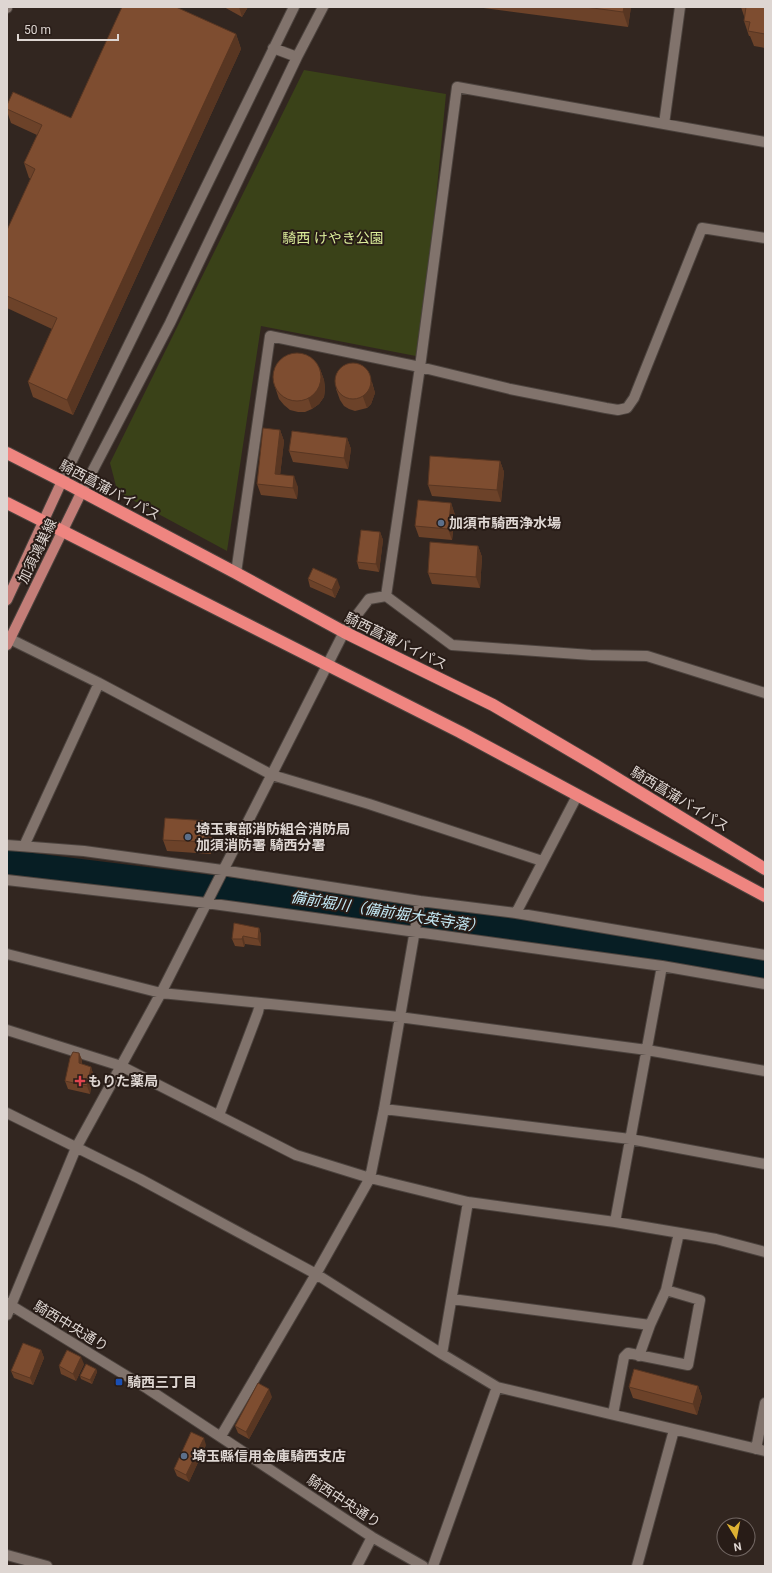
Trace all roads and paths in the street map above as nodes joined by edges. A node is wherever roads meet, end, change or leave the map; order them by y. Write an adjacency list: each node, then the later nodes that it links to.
1 (294, 7): 4 (street)
2 (323, 7): 5 (street)
3 (680, 7): 6 (street)
4 (273, 48): 5 (street); 11 (street)
5 (297, 57): 12 (street)
6 (664, 124): 7 (street); 9 (street)
7 (765, 142)
8 (765, 238): 9 (street)
9 (420, 367): 16 (street); 17 (street)
10 (7, 453): 11 (highway, 騎西菖蒲バイパス)
11 (62, 481): 12 (highway, 騎西菖蒲バイパス); 14 (main road, 加須鴻巣線)
12 (82, 492): 15 (main road, 加須鴻巣線); 16 (highway, 騎西菖蒲バイパス)
13 (7, 503): 14 (highway)
14 (43, 522): 15 (highway); 18 (main road, 加須鴻巣線)
15 (62, 531): 20 (main road, 加須鴻巣線); 21 (highway)
16 (236, 573): 19 (highway, 騎西菖蒲バイパス)
17 (386, 596): 19 (street); 23 (street)
18 (7, 600)
19 (344, 632): 21 (street); 29 (highway, 騎西菖蒲バイパス)
20 (8, 642): 22 (street)
21 (328, 665): 24 (street); 25 (highway)
22 (99, 683): 24 (street); 27 (street)
23 (765, 693)
24 (272, 775): 28 (street); 30 (street)
25 (577, 796): 28 (street); 32 (highway)
26 (7, 845): 27 (street)
27 (24, 846): 30 (street)
28 (542, 861): 35 (street)
29 (765, 869)
30 (222, 870): 33 (street); 34 (street)
31 (7, 880): 33 (street)
32 (765, 896)
33 (208, 900): 36 (street); 41 (street)
34 (419, 903): 35 (street); 36 (street)
35 (516, 913): 38 (street)
36 (415, 929): 39 (street); 43 (street)
37 (7, 954): 41 (street)
38 (765, 954)
39 (662, 966): 40 (street); 45 (street)
40 (765, 984)
41 (161, 993): 42 (street); 46 (street)
42 (260, 1003): 43 (street); 50 (street)
43 (399, 1017): 45 (street); 48 (street)
44 (7, 1030): 46 (street)
45 (647, 1050): 47 (street); 51 (street)
46 (121, 1066): 50 (street); 52 (street)
47 (765, 1071)
48 (384, 1109): 51 (street); 54 (street)
49 (7, 1113): 52 (street)
50 (219, 1115): 54 (street)
51 (630, 1139): 53 (street); 56 (street)
52 (76, 1148): 59 (street); 62 (street)
53 (765, 1164)
54 (370, 1178): 55 (street); 59 (street)
55 (468, 1202): 56 (street); 61 (street)
56 (615, 1222): 57 (street)
57 (679, 1233): 58 (street); 60 (street)
58 (765, 1252)
59 (316, 1274): 64 (street); 70 (street)
60 (666, 1290): 63 (street); 65 (street)
61 (452, 1299): 63 (street); 64 (street)
62 (8, 1308): 70 (street, 騎西中央通り)
63 (650, 1325): 65 (street)
64 (442, 1354): 66 (street)
65 (639, 1356): 68 (street)
66 (497, 1387): 68 (street); 77 (street)
67 (765, 1403): 71 (street)
68 (613, 1414): 69 (street)
69 (674, 1430): 71 (street); 78 (street)
70 (221, 1436): 72 (street, 騎西中央通り)
71 (760, 1450)
72 (372, 1537): 75 (street); 76 (street, 騎西中央通り)
73 (7, 1555): 74 (street)
74 (47, 1566)
75 (357, 1566)
76 (423, 1566)
77 (433, 1566)
78 (637, 1566)

